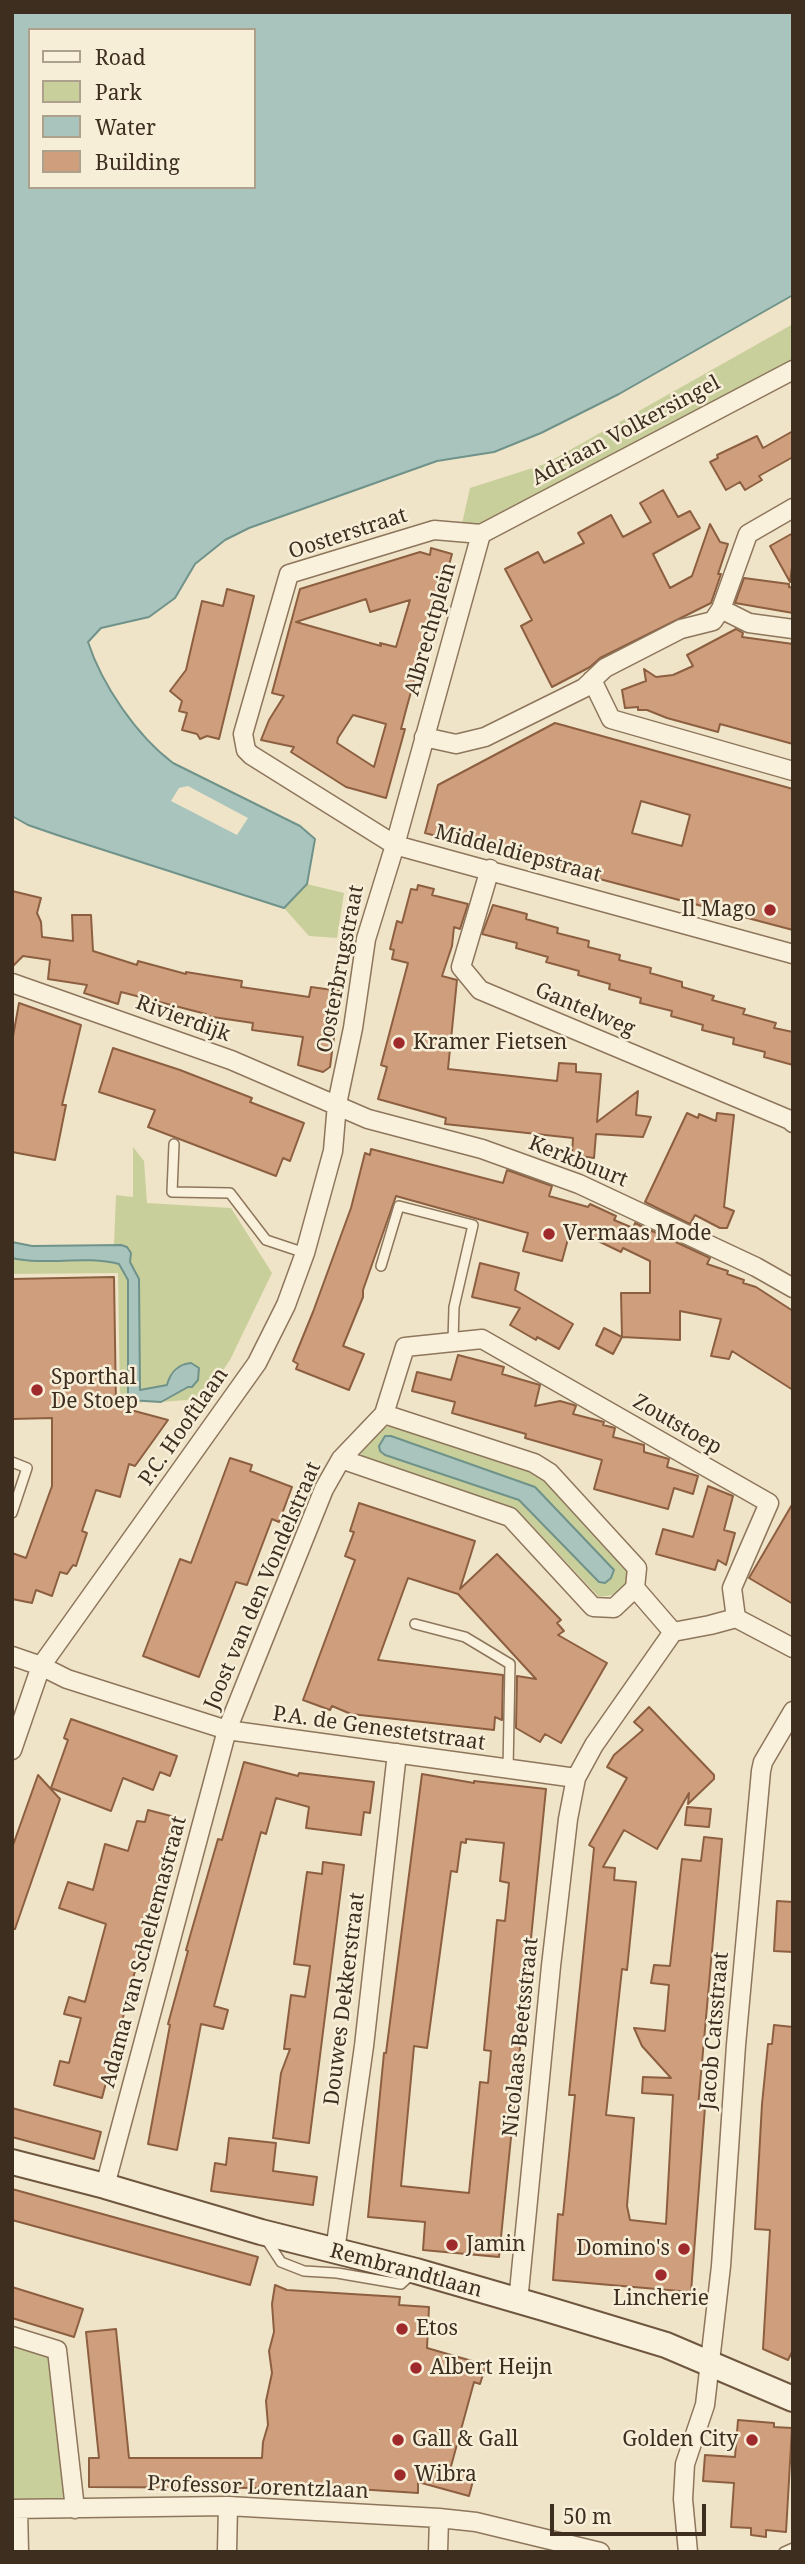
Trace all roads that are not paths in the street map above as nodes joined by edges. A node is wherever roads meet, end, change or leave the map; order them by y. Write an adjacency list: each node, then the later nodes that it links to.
1 (793, 370): 3 (street, Adriaan Volkersingel)
2 (793, 508): 4 (street)
3 (481, 534): 7 (street, Albrechtplein); 8 (street, Oosterstraat)
4 (721, 609): 5 (street); 6 (street)
5 (793, 629)
6 (592, 680): 7 (street); 9 (street)
7 (424, 737): 10 (street, Albrechtplein)
8 (251, 755): 10 (street, Middeldiepstraat)
9 (793, 771)
10 (395, 845): 11 (street, Middeldiepstraat); 14 (street, Oosterbrugstraat)
11 (490, 869): 12 (street, Middeldiepstraat); 15 (street, Gantelweg)
12 (793, 954)
13 (12, 983): 14 (street, Rivierdijk)
14 (337, 1104): 17 (street, P.C. Hooftlaan); 19 (street, Kerkbuurt)
15 (793, 1124)
16 (174, 1144): 17 (lane)
17 (305, 1253): 31 (street, P.C. Hooftlaan)
18 (382, 1266): 20 (lane)
19 (793, 1288)
20 (453, 1342): 21 (street, Zoutstoep); 26 (street, Zoutstoep)
21 (384, 1414): 22 (street, Joost van den Vondelstraat); 25 (street)
22 (341, 1459): 25 (street, Joost van den Vondelstraat); 33 (street, Joost van den Vondelstraat)
23 (12, 1462): 24 (lane)
24 (12, 1513)
25 (635, 1588): 28 (street)
26 (736, 1618): 28 (street); 29 (street)
27 (415, 1624): 36 (lane)
28 (673, 1632): 37 (street)
29 (793, 1648)
30 (12, 1656): 31 (street, P.A. de Genestetstraat)
31 (41, 1666): 33 (street, P.A. de Genestetstraat); 34 (street, P.C. Hooftlaan)
32 (793, 1711): 45 (street, Jacob Catsstraat)
33 (227, 1730): 35 (street, P.A. de Genestetstraat); 39 (street, Adama van Scheltemastraat)
34 (12, 1750)
35 (397, 1753): 36 (street, P.A. de Genestetstraat); 41 (street, Douwes Dekkerstraat)
36 (508, 1770): 37 (street, P.A. de Genestetstraat)
37 (576, 1778): 43 (street, Nicolaas Beetsstraat)
38 (12, 2162): 39 (street, Rembrandtlaan)
39 (105, 2186): 40 (street, Rembrandtlaan)
40 (261, 2232): 41 (street, Rembrandtlaan); 42 (lane)
41 (335, 2251): 42 (street, Rembrandtlaan)
42 (416, 2271): 43 (street, Rembrandtlaan)
43 (518, 2302): 45 (street, Rembrandtlaan)
44 (12, 2336): 49 (street)
45 (710, 2362): 46 (street, Rembrandtlaan); 56 (street, Jacob Catsstraat)
46 (793, 2399)
47 (228, 2506): 49 (street, Professor Lorentzlaan); 50 (street, Professor Lorentzlaan); 53 (street)
48 (15, 2509): 49 (street, Professor Lorentzlaan); 52 (street)
49 (75, 2509)
50 (439, 2518): 54 (street); 55 (street, Professor Lorentzlaan)
51 (793, 2548): 57 (lane)
52 (19, 2552)
53 (227, 2552)
54 (438, 2552)
55 (600, 2552)
56 (688, 2552)
57 (784, 2552)

